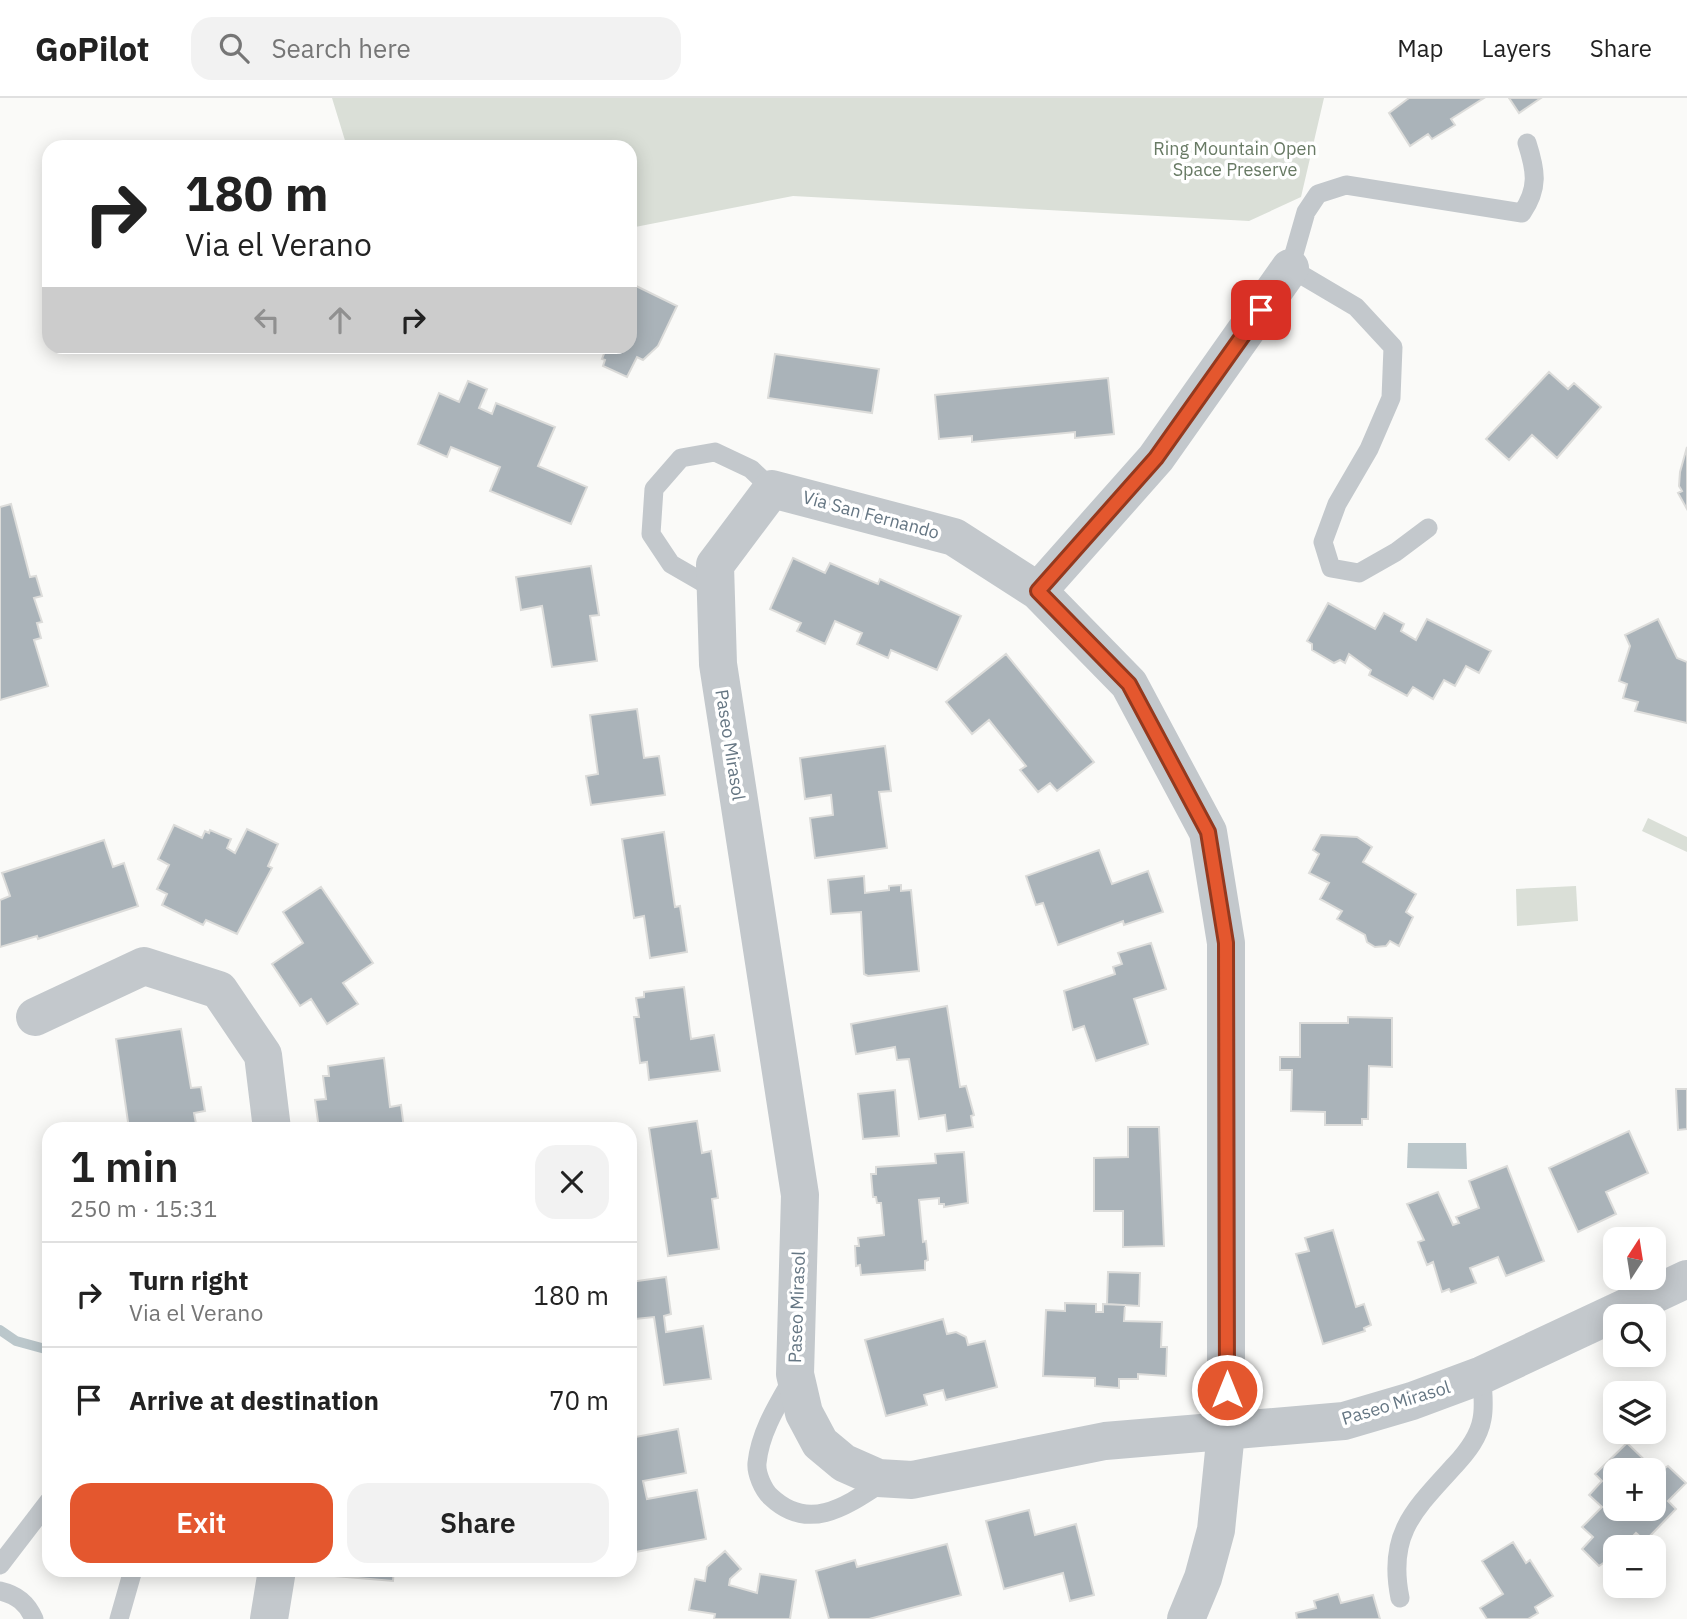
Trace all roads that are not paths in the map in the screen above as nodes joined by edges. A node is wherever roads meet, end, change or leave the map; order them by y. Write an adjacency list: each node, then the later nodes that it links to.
1 (1527, 143): 2 (lane)
2 (1290, 268): 4 (lane); 6 (street)
3 (772, 489): 5 (street, Paseo Mirasol); 5 (lane); 6 (street, Via San Fernando)
4 (1428, 528)
5 (716, 590): 10 (street, Paseo Mirasol)
6 (1038, 591): 12 (street, Via San Fernando)
7 (35, 1017): 8 (street)
8 (271, 1122)
9 (1687, 1279): 11 (street, Paseo Mirasol)
10 (795, 1374): 13 (street, Paseo Mirasol); 13 (lane)
11 (1482, 1375): 12 (street, Paseo Mirasol); 19 (lane)
12 (1226, 1432): 13 (street, Paseo Mirasol); 23 (street, Via San Fernando)
13 (890, 1478)
14 (42, 1509): 15 (lane)
15 (0, 1565)
16 (131, 1577): 21 (lane)
17 (276, 1577): 22 (street)
18 (0, 1591): 20 (lane)
19 (1400, 1598)
20 (34, 1619)
21 (119, 1619)
22 (269, 1619)
23 (1186, 1619)

